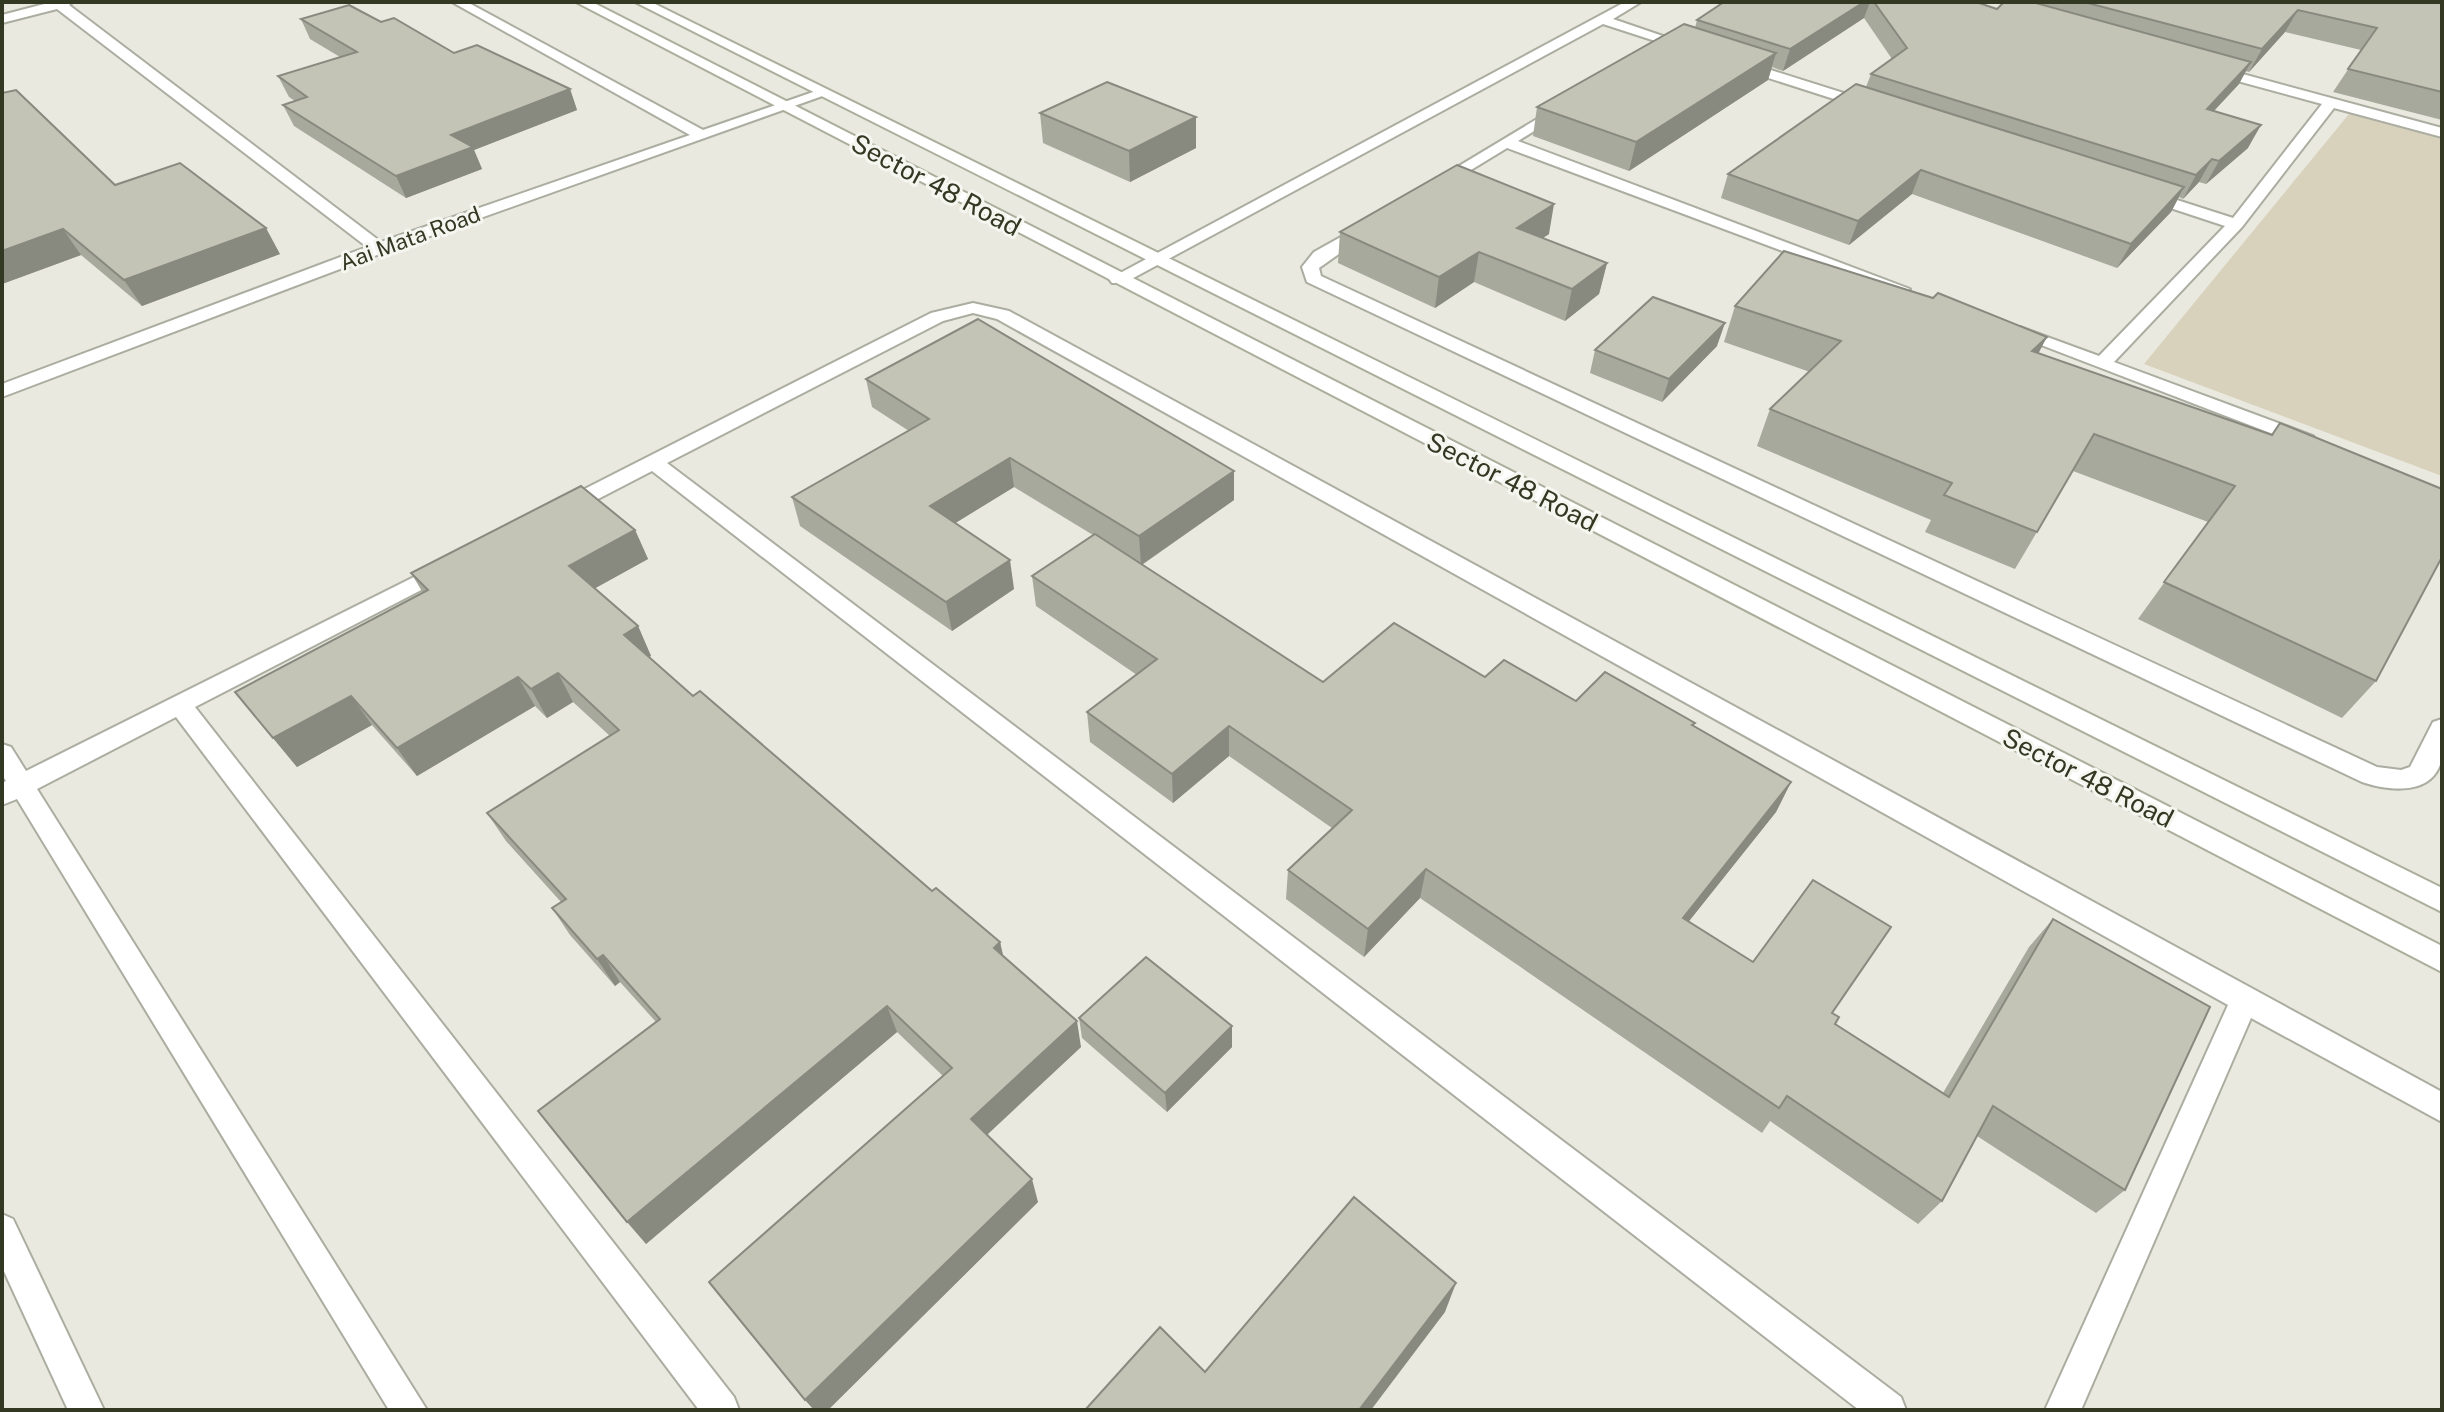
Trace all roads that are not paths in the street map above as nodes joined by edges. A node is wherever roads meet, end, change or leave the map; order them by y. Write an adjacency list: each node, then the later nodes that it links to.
1 (24, 2): 7 (street)
2 (458, 2): 22 (street)
3 (582, 2): 19 (street, Sector 48 Road)
4 (641, 2): 16 (street, Sector 48 Road)
5 (1635, 2): 9 (street)
6 (63, 3): 8 (street); 28 (street)
7 (2, 6)
8 (2, 19)
9 (1603, 20): 11 (street); 29 (street)
10 (1696, 26): 11 (street)
11 (1670, 41): 12 (street); 13 (street)
12 (1700, 51)
13 (1645, 57)
14 (1729, 61): 20 (street)
15 (2194, 65): 18 (street)
16 (821, 94): 19 (street, Aai Mata Road); 29 (street, Sector 48 Road)
17 (1581, 96): 23 (street)
18 (2330, 103): 21 (street); 27 (street)
19 (785, 106): 22 (street, Aai Mata Road); 30 (street, Sector 48 Road)
20 (1878, 109)
21 (2442, 133)
22 (703, 136): 28 (street, Aai Mata Road)
23 (1506, 142): 24 (street); 31 (street)
24 (1426, 191)
25 (2132, 191): 27 (street)
26 (1386, 215): 40 (street)
27 (2236, 224): 33 (street)
28 (379, 248): 34 (street, Aai Mata Road)
29 (1156, 257): 30 (street); 43 (street, Sector 48 Road)
30 (1118, 279): 44 (street, Sector 48 Road)
31 (1923, 298)
32 (1998, 325): 33 (street)
33 (2102, 364): 35 (street)
34 (2, 391)
35 (2324, 447)
36 (653, 462): 37 (street); 45 (street); 51 (street)
37 (542, 519)
38 (472, 555): 39 (street)
39 (179, 704): 42 (street); 50 (street)
40 (2442, 728)
41 (2, 754): 42 (street)
42 (12, 790): 49 (street)
43 (2442, 901)
44 (2442, 960)
45 (2245, 999): 46 (street); 52 (street)
46 (2442, 1108)
47 (2, 1230): 48 (street)
48 (86, 1410)
49 (409, 1410)
50 (721, 1410)
51 (1888, 1410)
52 (2063, 1410)

